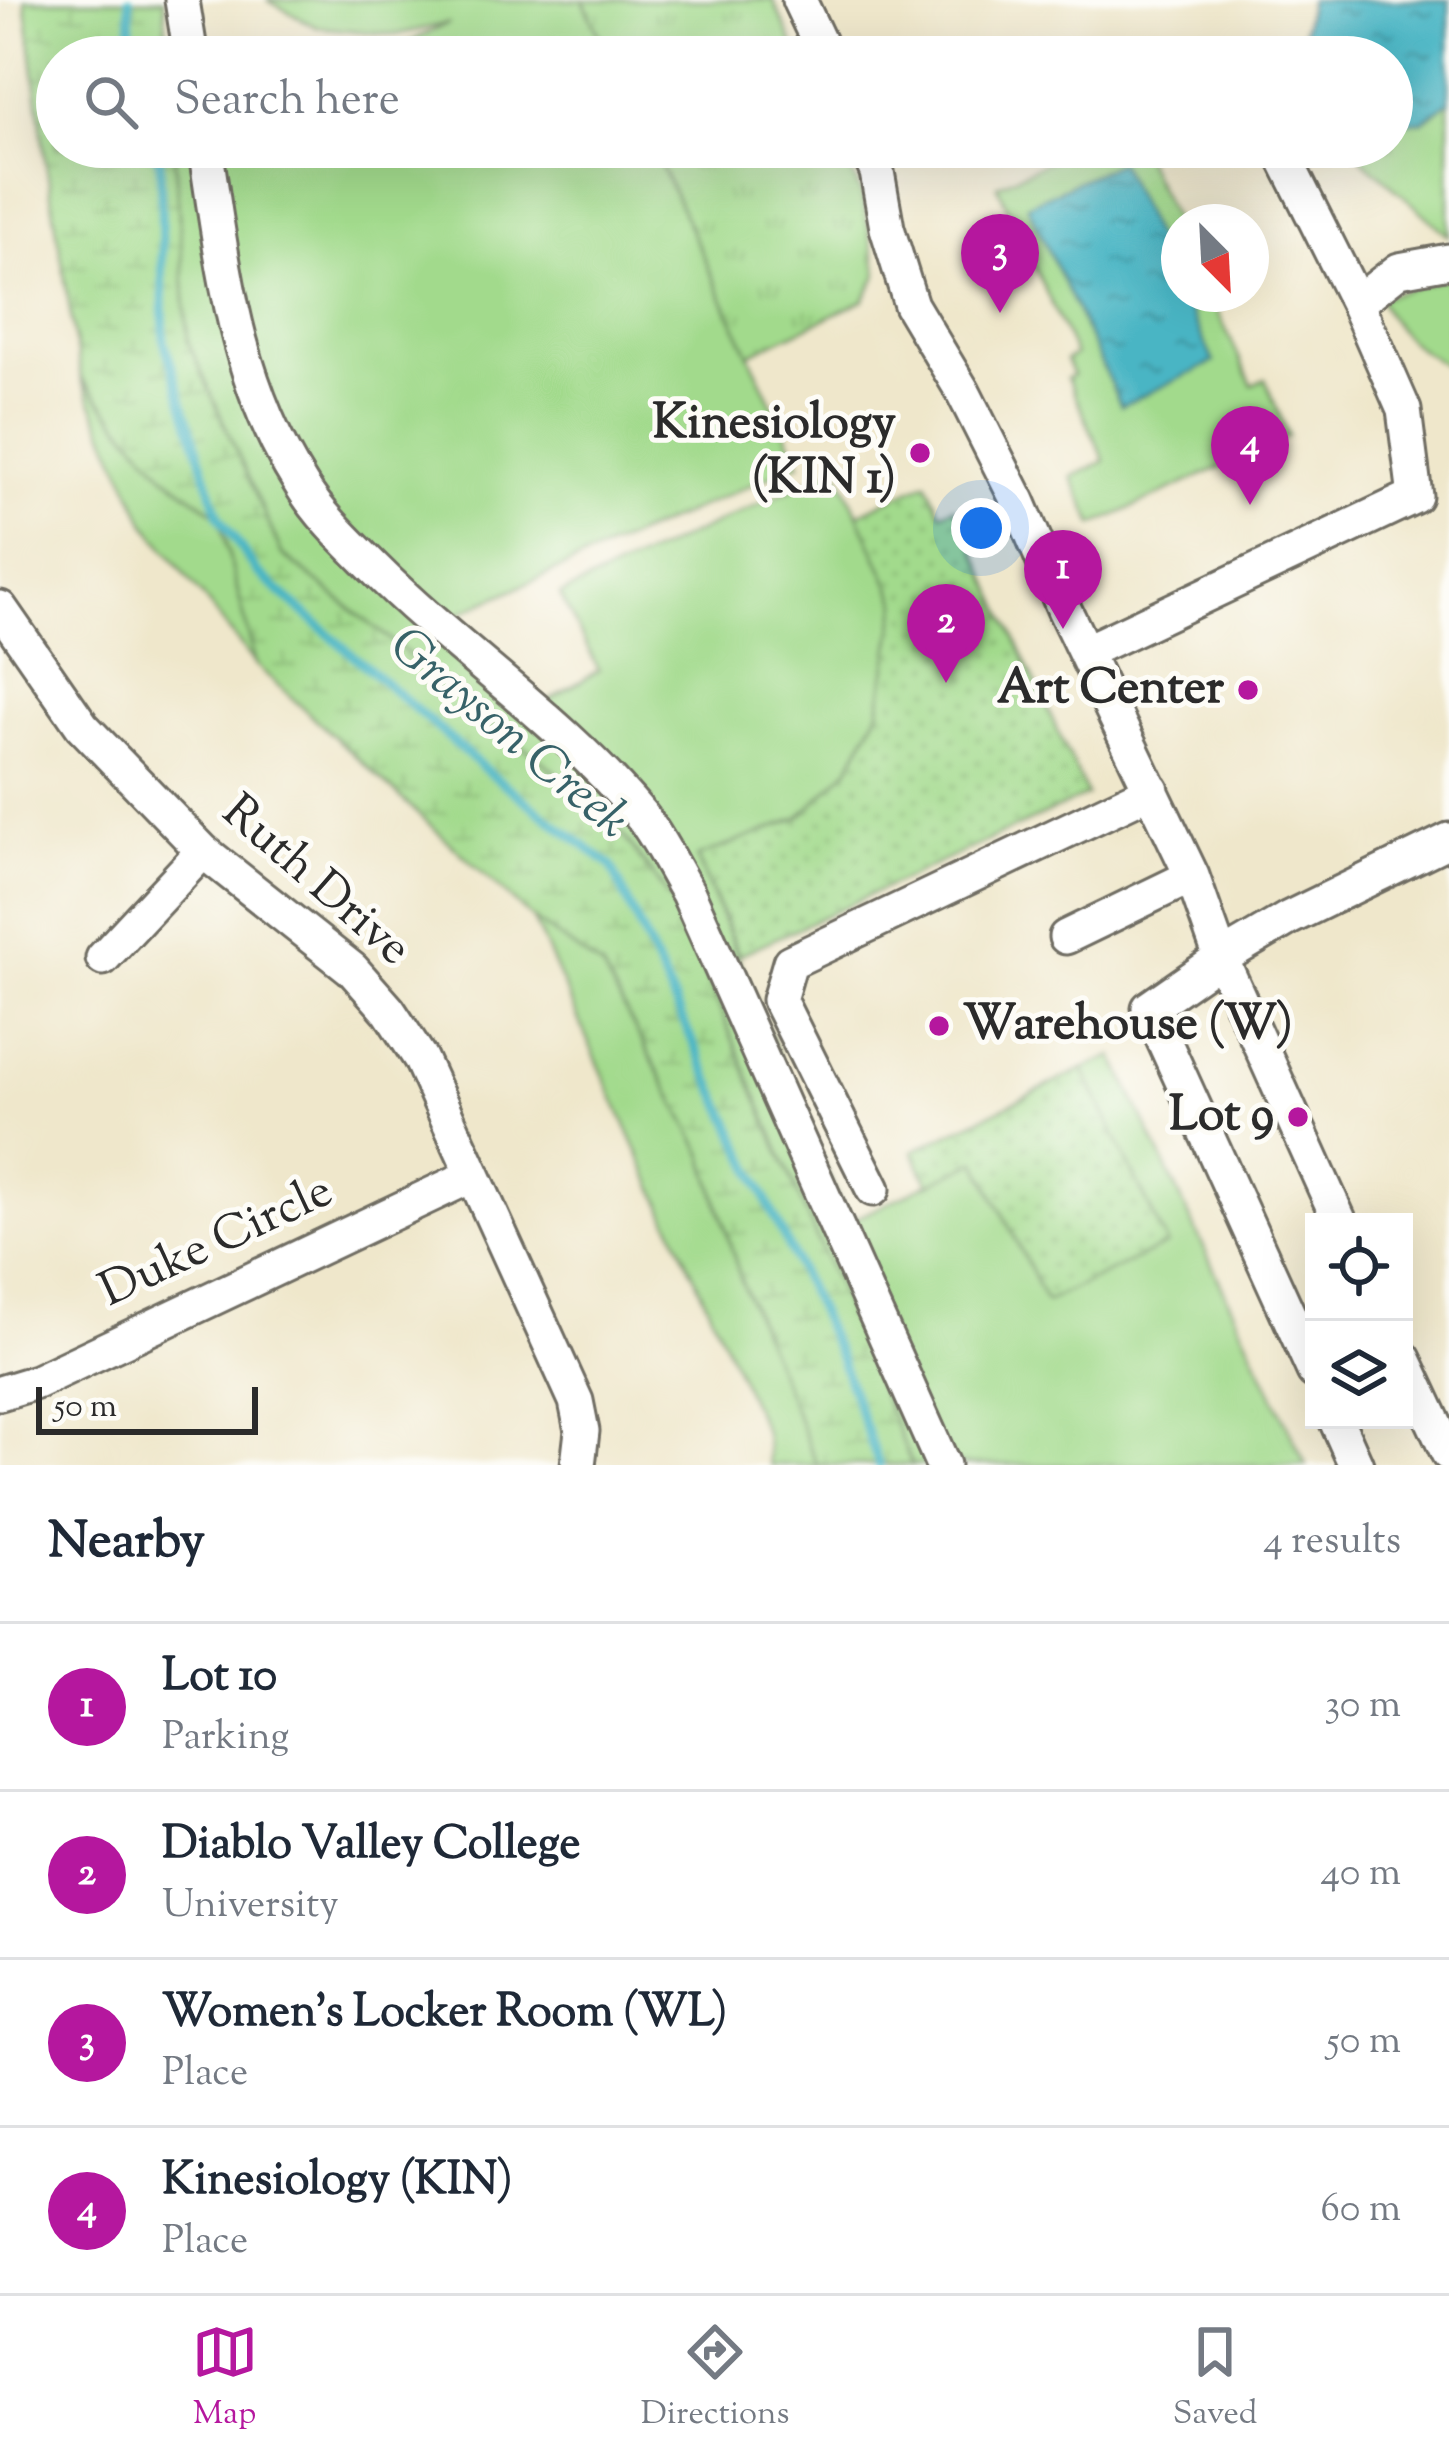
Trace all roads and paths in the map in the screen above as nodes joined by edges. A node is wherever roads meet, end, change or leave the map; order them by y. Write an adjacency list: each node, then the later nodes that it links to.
1 (182, 0): 3 (street)
2 (799, 0): 4 (street)
3 (188, 36)
4 (816, 36)
5 (209, 168): 28 (street)
6 (875, 168): 11 (street)
7 (1290, 168): 9 (street)
8 (1449, 261): 9 (street)
9 (1357, 303): 11 (street)
10 (0, 608): 14 (street, Ruth Drive)
11 (1085, 652): 12 (street)
12 (1152, 790): 15 (street); 20 (street)
13 (1449, 840): 18 (street)
14 (202, 851): 17 (street); 19 (street, Ruth Drive)
15 (1192, 876): 16 (street); 18 (street)
16 (1066, 937)
17 (104, 958)
18 (1221, 958): 21 (street); 22 (street)
19 (473, 1175): 24 (street, Duke Circle); 27 (street, Ruth Drive)
20 (873, 1189)
21 (1336, 1213)
22 (1305, 1352)
23 (1413, 1378): 26 (street)
24 (0, 1394)
25 (1340, 1429): 29 (street)
26 (1448, 1452): 30 (street)
27 (578, 1465)
28 (943, 1465)
29 (1357, 1465)
30 (1421, 1465)

